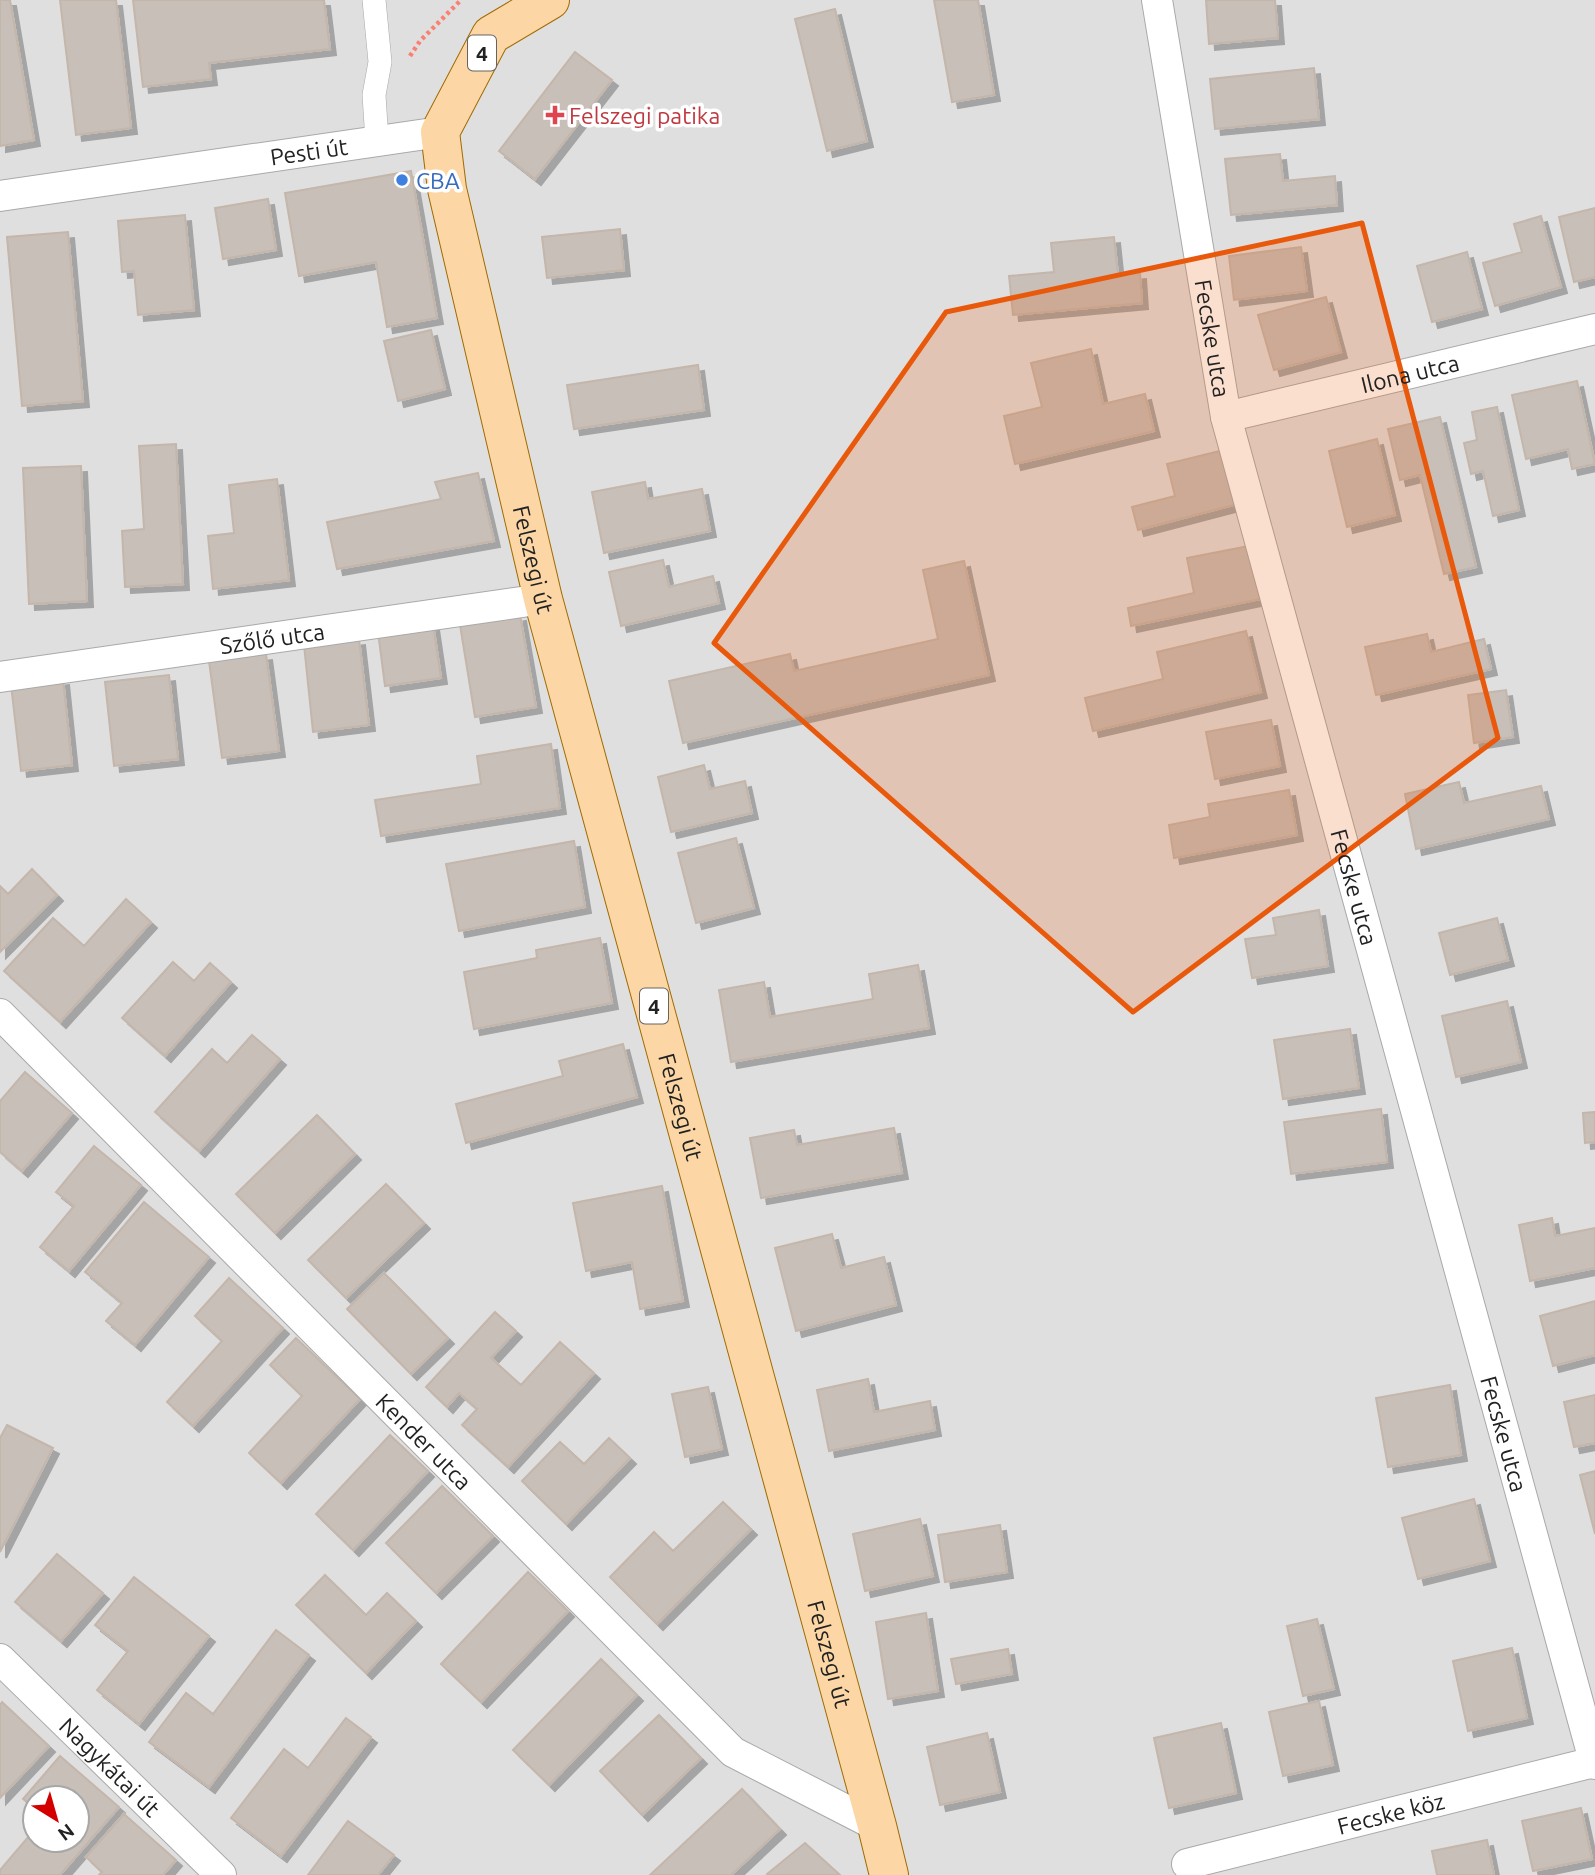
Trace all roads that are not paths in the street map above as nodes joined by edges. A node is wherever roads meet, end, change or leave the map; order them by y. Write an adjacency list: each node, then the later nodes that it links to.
1 (374, 0): 5 (street)
2 (550, 0): 4 (main road, 4)
3 (1157, 0): 8 (street, Fecske utca)
4 (440, 132): 5 (street, Pesti út); 9 (main road, Felszegi út / 4)
5 (377, 141): 6 (street, Pesti út)
6 (0, 196)
7 (1595, 328): 8 (street, Ilona utca)
8 (1226, 417): 13 (street, Fecske utca)
9 (543, 598): 10 (street, Szőlő utca); 14 (main road, Felszegi út / 4)
10 (0, 677)
11 (0, 1014): 14 (street, Kender utca)
12 (0, 1659): 16 (street, Nagykátai út)
13 (1595, 1763): 15 (street, Fecske köz)
14 (877, 1826): 17 (main road, Felszegi út / 4)
15 (1187, 1864)
16 (221, 1875)
17 (889, 1875)

